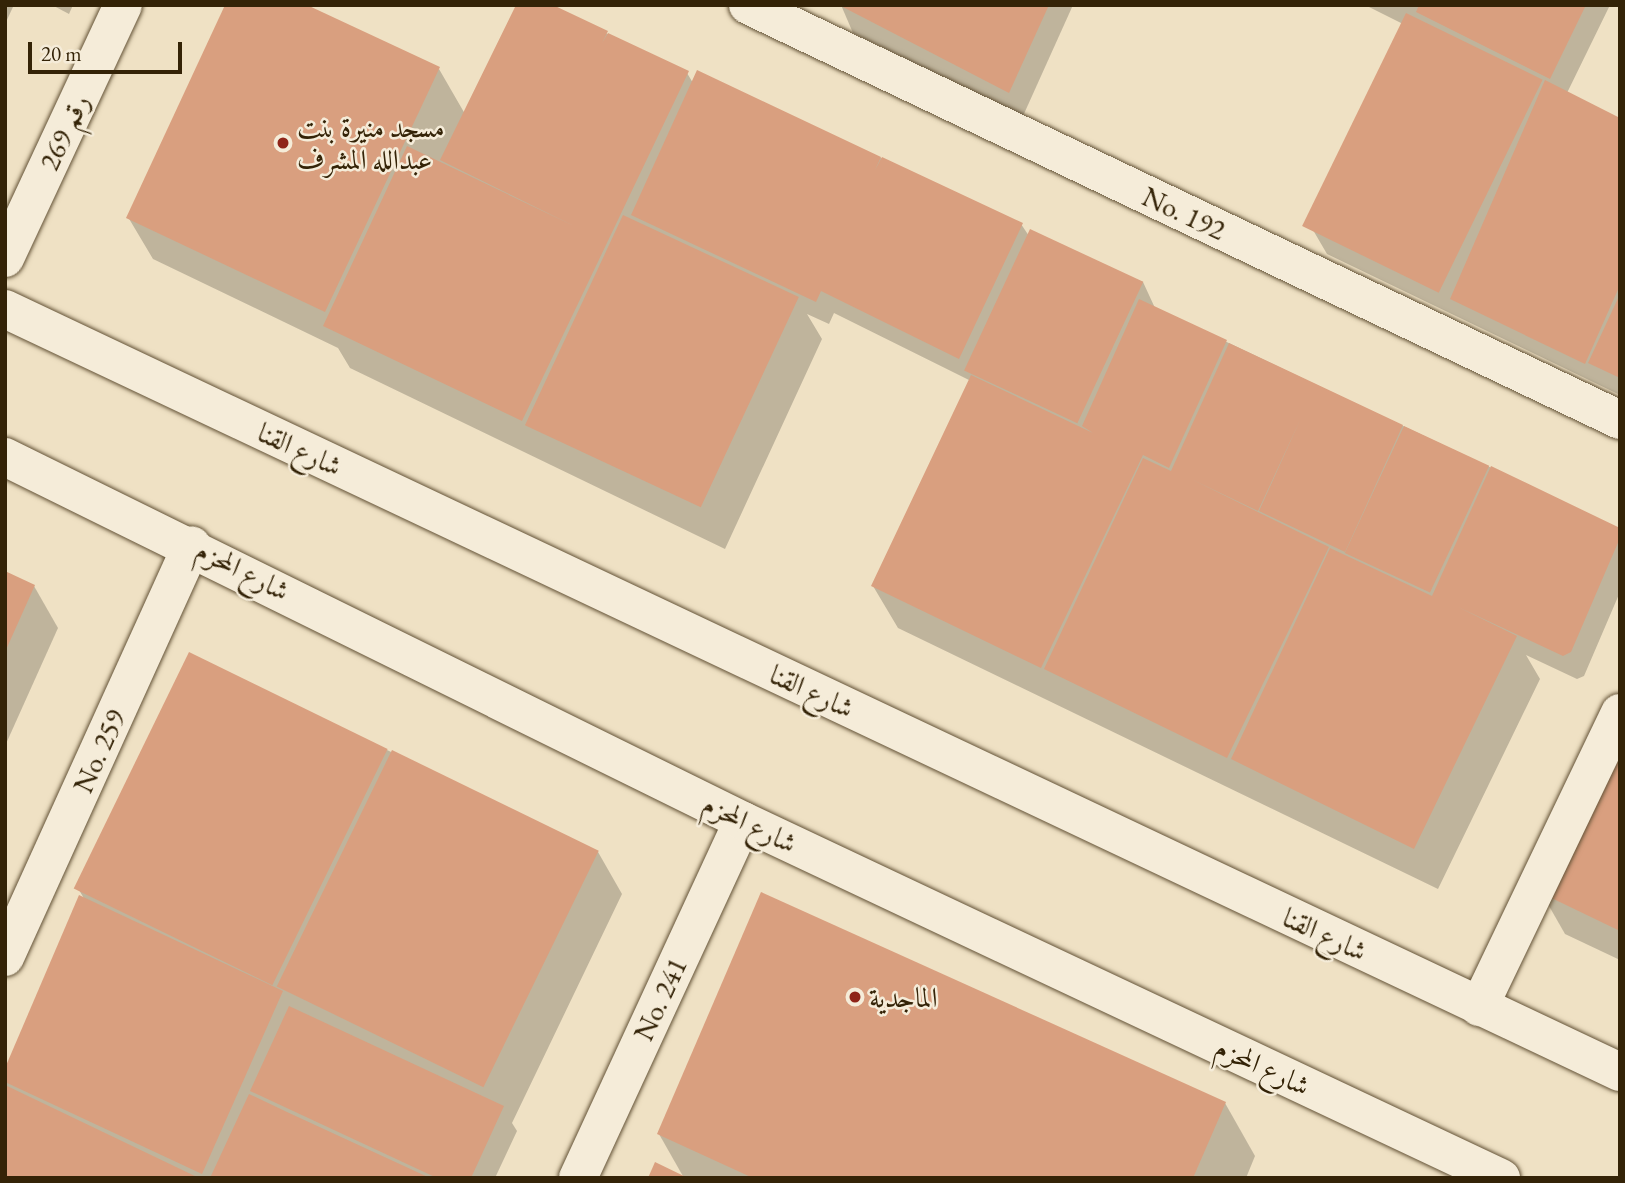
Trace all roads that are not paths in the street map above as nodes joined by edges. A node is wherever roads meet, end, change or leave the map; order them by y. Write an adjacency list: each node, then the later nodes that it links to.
1 (123, 5): 3 (street, رقم 269)
2 (771, 10): 5 (street, No. 192)
3 (5, 258)
4 (5, 309): 11 (street, شارع القنا)
5 (1620, 420)
6 (5, 457): 7 (street, شارع المحزم)
7 (192, 545): 9 (street, شارع المحزم); 10 (street, No. 259)
8 (1620, 713): 11 (street)
9 (743, 821): 13 (street, No. 241); 14 (street, شارع المحزم)
10 (5, 957)
11 (1479, 1007): 12 (street, شارع القنا)
12 (1620, 1072)
13 (578, 1178)
14 (1501, 1178)

